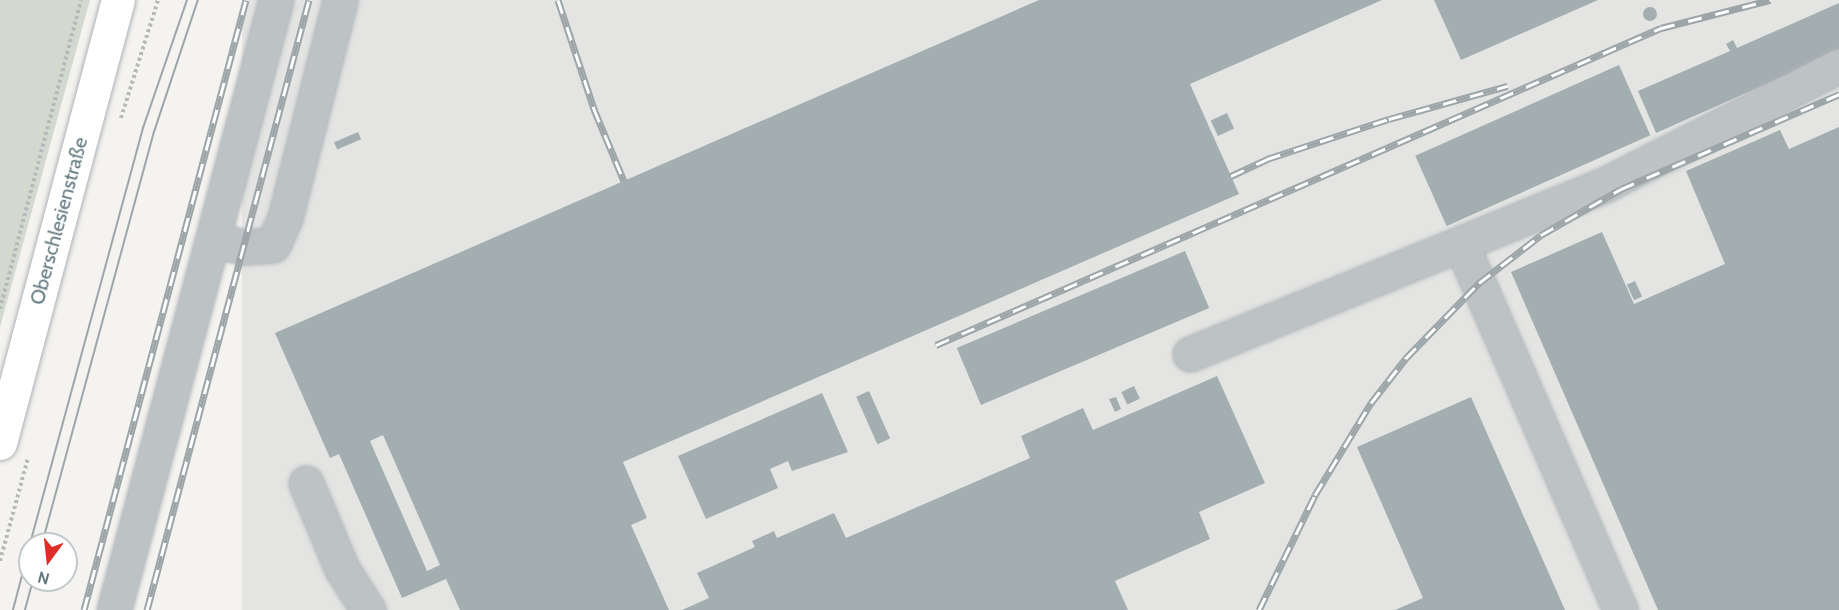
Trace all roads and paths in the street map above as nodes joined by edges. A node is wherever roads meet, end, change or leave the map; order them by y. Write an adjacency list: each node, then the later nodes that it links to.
1 (81, 0): 8 (path)
2 (118, 0): 10 (main road, Oberschlesienstraße)
3 (276, 0): 6 (lane)
4 (340, 0): 6 (lane)
5 (1839, 66): 7 (lane)
6 (213, 240): 12 (lane)
7 (1462, 246): 9 (lane); 14 (lane)
8 (0, 309)
9 (1190, 354)
10 (0, 442)
11 (306, 483): 13 (lane)
12 (114, 610)
13 (368, 610)
14 (1620, 610)

